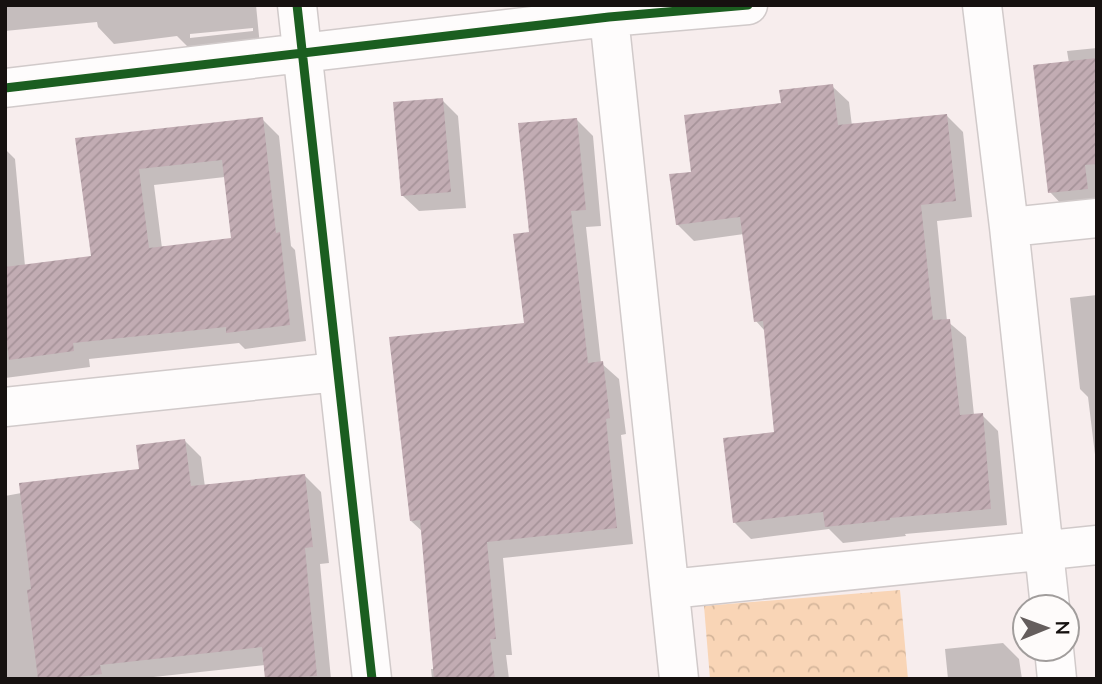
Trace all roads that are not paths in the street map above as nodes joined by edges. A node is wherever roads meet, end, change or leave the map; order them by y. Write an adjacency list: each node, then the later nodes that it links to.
1 (296, 5): 5 (street)
2 (748, 5): 4 (street)
3 (982, 5): 8 (street)
4 (609, 17): 5 (street); 13 (street)
5 (302, 52): 6 (street); 9 (street)
6 (5, 88)
7 (1097, 218): 8 (street)
8 (1009, 227): 12 (street)
9 (337, 372): 10 (street); 15 (street)
10 (5, 407)
11 (1097, 545): 12 (street)
12 (1044, 550): 13 (street); 14 (street)
13 (670, 589): 16 (street)
14 (1049, 593)
15 (372, 679)
16 (679, 679)

